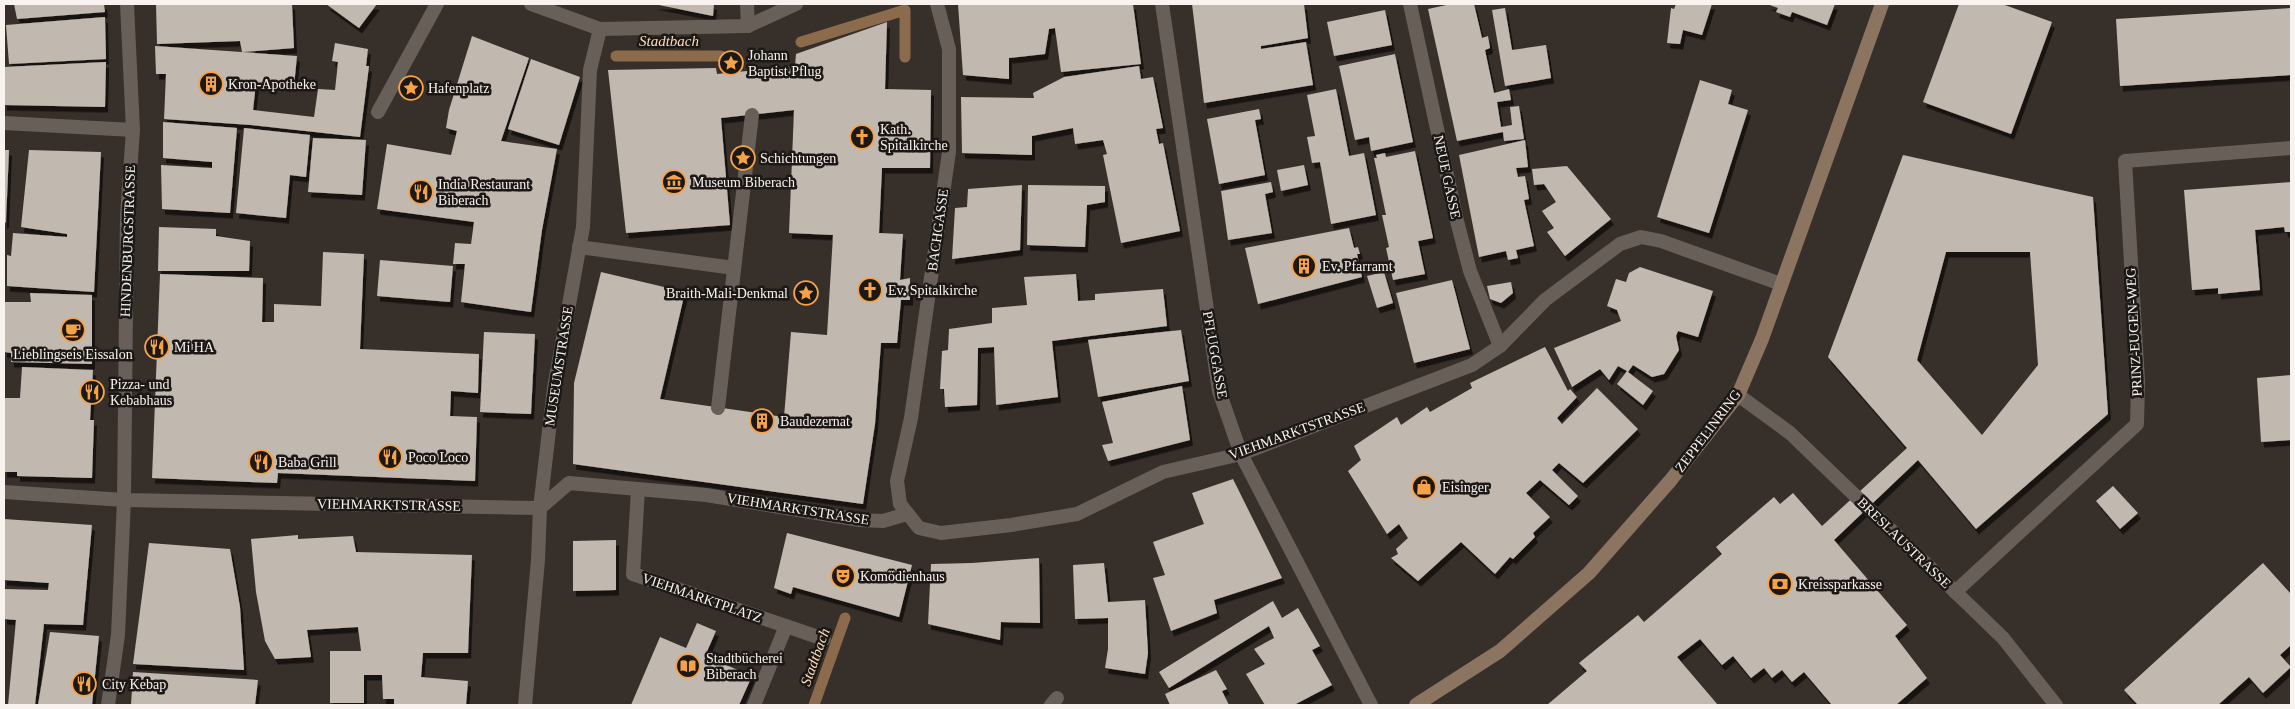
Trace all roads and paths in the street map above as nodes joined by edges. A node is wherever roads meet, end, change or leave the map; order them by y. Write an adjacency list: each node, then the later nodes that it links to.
1 (127, 4): 15 (street, HINDENBURGSTRASSE)
2 (437, 4): 12 (street)
3 (531, 4): 11 (street)
4 (747, 4): 10 (street)
5 (796, 4): 10 (street)
6 (937, 4): 28 (street, BACHGASSE)
7 (1162, 4): 23 (street, PFLUGGASSE)
8 (1410, 4): 20 (street, NEUE GASSE)
9 (1882, 4): 19 (main road, ZEPPELINRING)
10 (748, 26): 11 (street)
11 (600, 29): 17 (street, MUSEUMSTRASSE)
12 (378, 112)
13 (752, 115): 18 (street)
14 (4, 123): 15 (street)
15 (133, 130): 26 (street, HINDENBURGSTRASSE)
16 (2291, 148): 29 (street, PRINZ-EUGEN-WEG)
17 (579, 248): 18 (street); 27 (street, MUSEUMSTRASSE)
18 (734, 268): 22 (street)
19 (1782, 284): 20 (street, VIEHMARKTSTRASSE); 21 (main road, ZEPPELINRING)
20 (1500, 346): 23 (street, VIEHMARKTSTRASSE)
21 (1738, 395): 29 (street, BRESLAUSTRASSE); 36 (main road, ZEPPELINRING)
22 (718, 408)
23 (1241, 454): 28 (street, VIEHMARKTSTRASSE); 35 (street, PFLUGGASSE)
24 (638, 489): 27 (street, VIEHMARKTSTRASSE); 28 (street, VIEHMARKTSTRASSE); 30 (street, VIEHMARKTPLATZ)
25 (4, 492): 26 (street, VIEHMARKTSTRASSE)
26 (124, 500): 27 (street, VIEHMARKTSTRASSE); 32 (street)
27 (540, 508): 33 (street, MUSEUMSTRASSE)
28 (907, 514)
29 (1955, 592): 37 (street, BRESLAUSTRASSE)
30 (786, 626): 31 (street, VIEHMARKTPLATZ); 34 (street)
31 (824, 639)
32 (108, 705)
33 (525, 705)
34 (754, 705)
35 (1371, 705)
36 (1416, 705)
37 (2056, 705)

